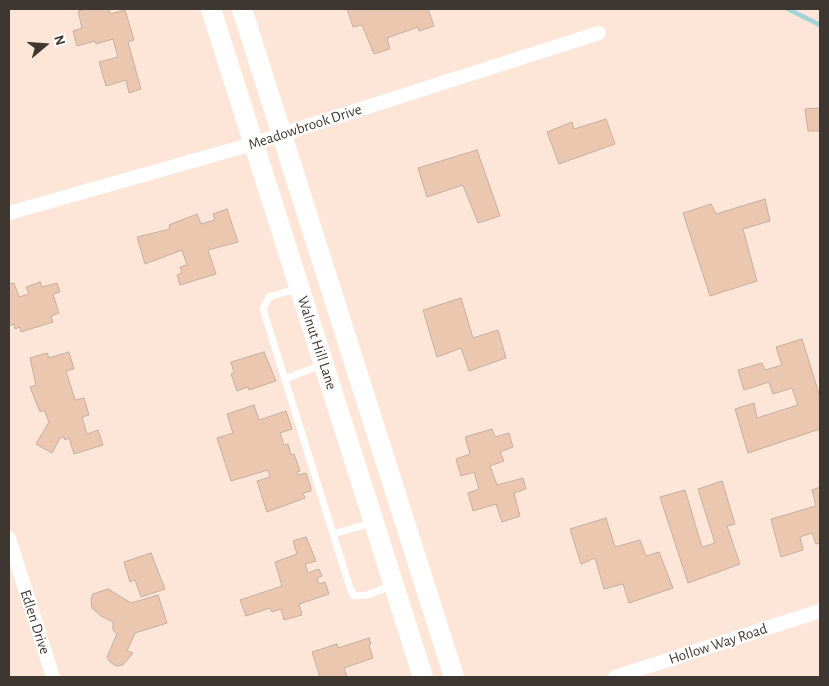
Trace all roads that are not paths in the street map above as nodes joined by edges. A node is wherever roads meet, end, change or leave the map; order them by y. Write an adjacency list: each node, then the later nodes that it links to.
1 (211, 9): 5 (main road, Walnut Hill Lane)
2 (242, 9): 4 (main road, Walnut Hill Lane)
3 (598, 33): 4 (street, Meadowbrook Drive)
4 (283, 134): 5 (street, Meadowbrook Drive); 17 (main road, Walnut Hill Lane)
5 (254, 143): 6 (street, Meadowbrook Drive); 7 (main road, Walnut Hill Lane)
6 (9, 213)
7 (300, 288): 8 (main road, Walnut Hill Lane); 9 (lane)
8 (324, 364): 9 (lane); 10 (main road, Walnut Hill Lane)
9 (285, 379): 11 (lane)
10 (374, 522): 11 (lane); 13 (main road, Walnut Hill Lane)
11 (333, 534): 13 (lane)
12 (9, 538): 15 (street, Edlen Drive)
13 (394, 585): 16 (main road, Walnut Hill Lane)
14 (820, 611): 18 (street, Hollow Way Road)
15 (53, 677)
16 (423, 677)
17 (454, 677)
18 (615, 677)

